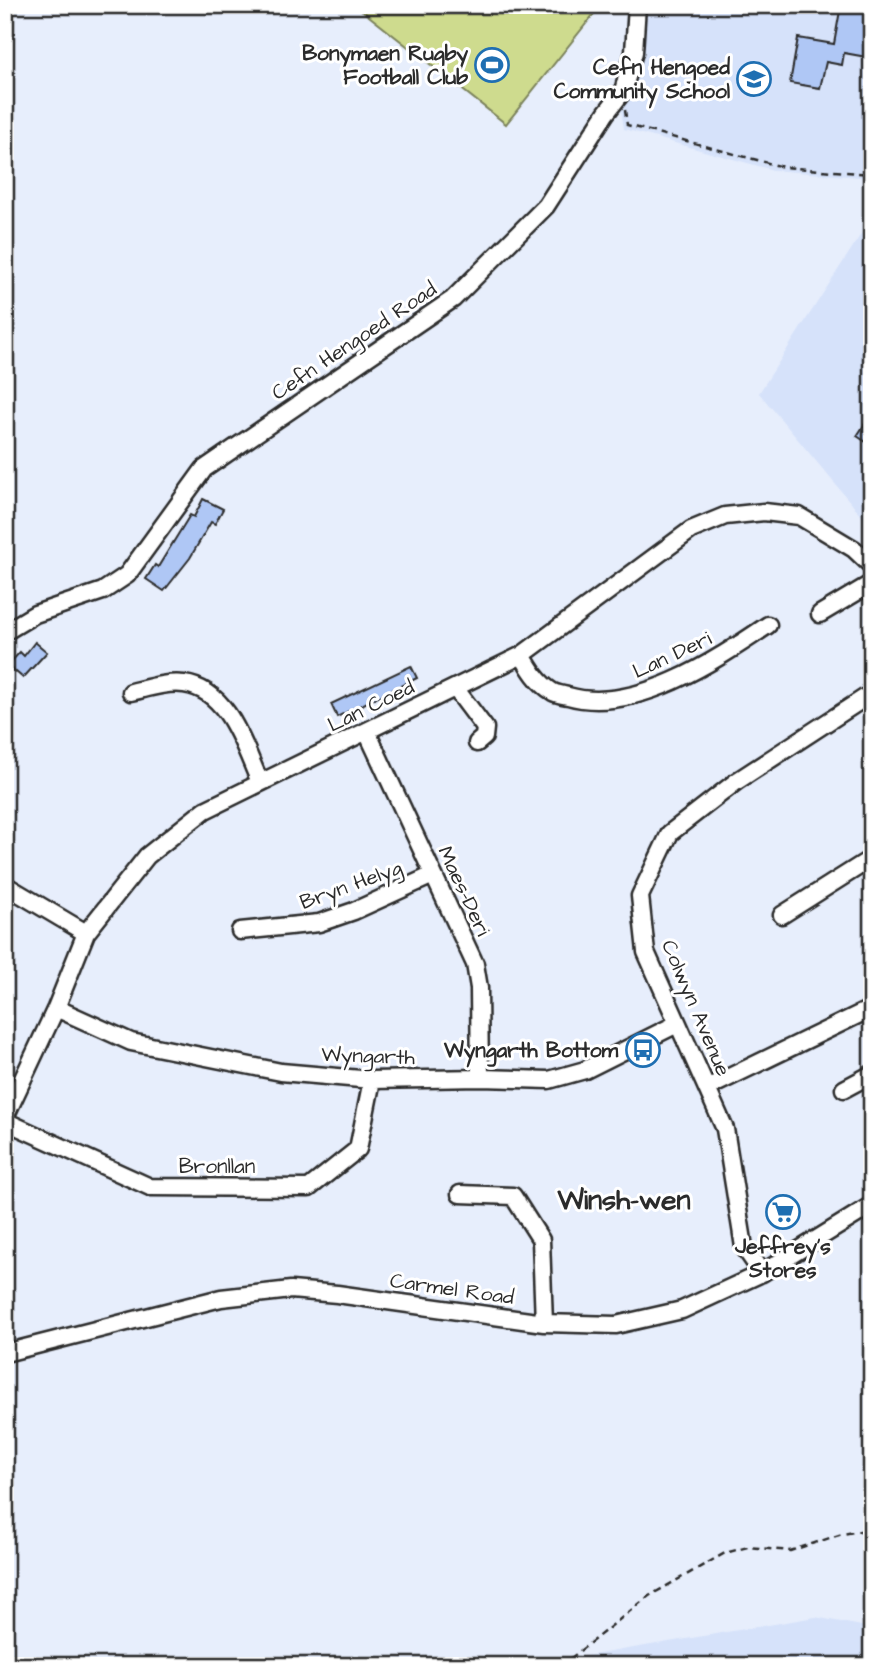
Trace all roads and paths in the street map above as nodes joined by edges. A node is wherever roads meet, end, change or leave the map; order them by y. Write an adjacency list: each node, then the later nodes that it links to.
1 (637, 5): 2 (street, Cefn Hengoed Road)
2 (623, 91): 3 (path); 8 (street, Cefn Hengoed Road)
3 (872, 174)
4 (872, 566): 9 (street, Lan Coed)
5 (872, 583): 6 (street)
6 (820, 614)
7 (768, 625): 9 (street, Lan Deri)
8 (5, 632)
9 (522, 655): 10 (street, Lan Coed)
10 (455, 688): 13 (street, Lan Coed); 14 (street)
11 (131, 692): 15 (street)
12 (872, 693): 24 (street, Colwyn Avenue)
13 (367, 732): 15 (street, Lan Coed); 17 (street, Maes-Deri)
14 (477, 743)
15 (260, 782): 21 (street, Lan Coed)
16 (872, 858): 19 (street)
17 (433, 875): 20 (street, Bryn Helyg); 26 (street, Maes-Deri)
18 (5, 885): 21 (street)
19 (782, 915)
20 (240, 931)
21 (86, 933): 22 (street, Lan Coed)
22 (56, 1008): 27 (street, Wyngarth); 30 (street, Lan Coed)
23 (872, 1008): 28 (street)
24 (677, 1024): 26 (street, Wyngarth); 28 (street, Colwyn Avenue)
25 (872, 1074): 29 (street)
26 (480, 1078): 27 (street, Wyngarth)
27 (372, 1080): 30 (street, Bronllan)
28 (707, 1088): 33 (street, Colwyn Avenue)
29 (844, 1089)
30 (5, 1119)
31 (460, 1194): 34 (street)
32 (872, 1205): 33 (street, Carmel Road)
33 (762, 1273): 34 (street, Carmel Road)
34 (544, 1323): 35 (street, Carmel Road)
35 (5, 1353)
36 (872, 1530): 37 (path)
37 (561, 1666)

